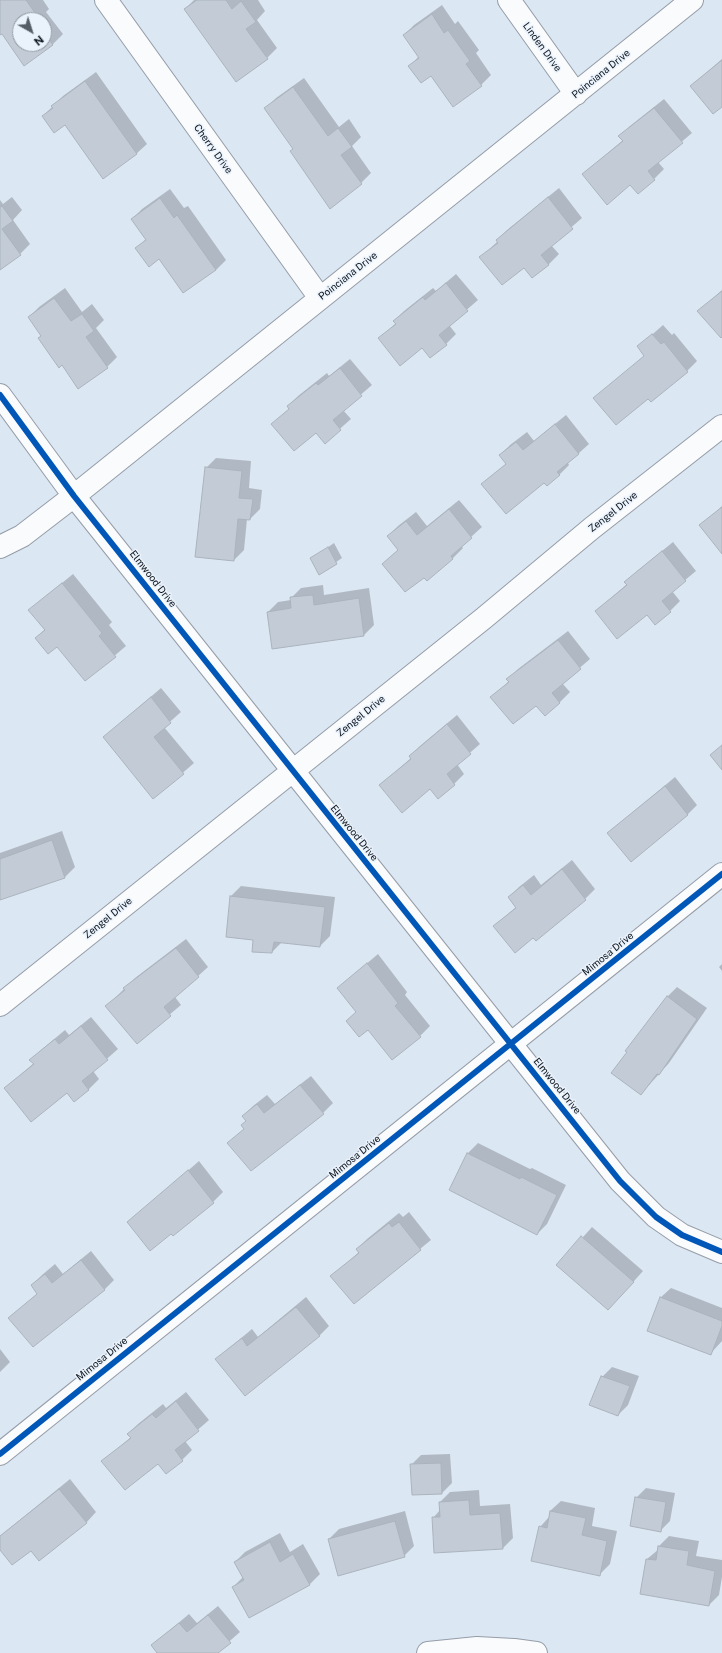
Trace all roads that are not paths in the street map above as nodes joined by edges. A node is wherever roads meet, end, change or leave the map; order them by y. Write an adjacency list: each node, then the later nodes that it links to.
1 (106, 0): 5 (street, Cherry Drive)
2 (509, 0): 4 (street, Linden Drive)
3 (692, 0): 4 (street, Poinciana Drive)
4 (576, 94): 5 (street, Poinciana Drive)
5 (320, 298): 8 (street, Poinciana Drive)
6 (0, 395): 8 (street, Elmwood Drive)
7 (722, 426): 10 (street, Zengel Drive)
8 (74, 496): 9 (street, Poinciana Drive); 10 (street, Elmwood Drive)
9 (0, 547)
10 (292, 771): 12 (street, Zengel Drive); 13 (street, Elmwood Drive)
11 (722, 874): 13 (street, Mimosa Drive)
12 (0, 1005)
13 (511, 1045): 14 (street, Elmwood Drive); 15 (street, Mimosa Drive)
14 (722, 1252)
15 (0, 1454)
16 (428, 1653): 17 (street)
17 (536, 1653)

